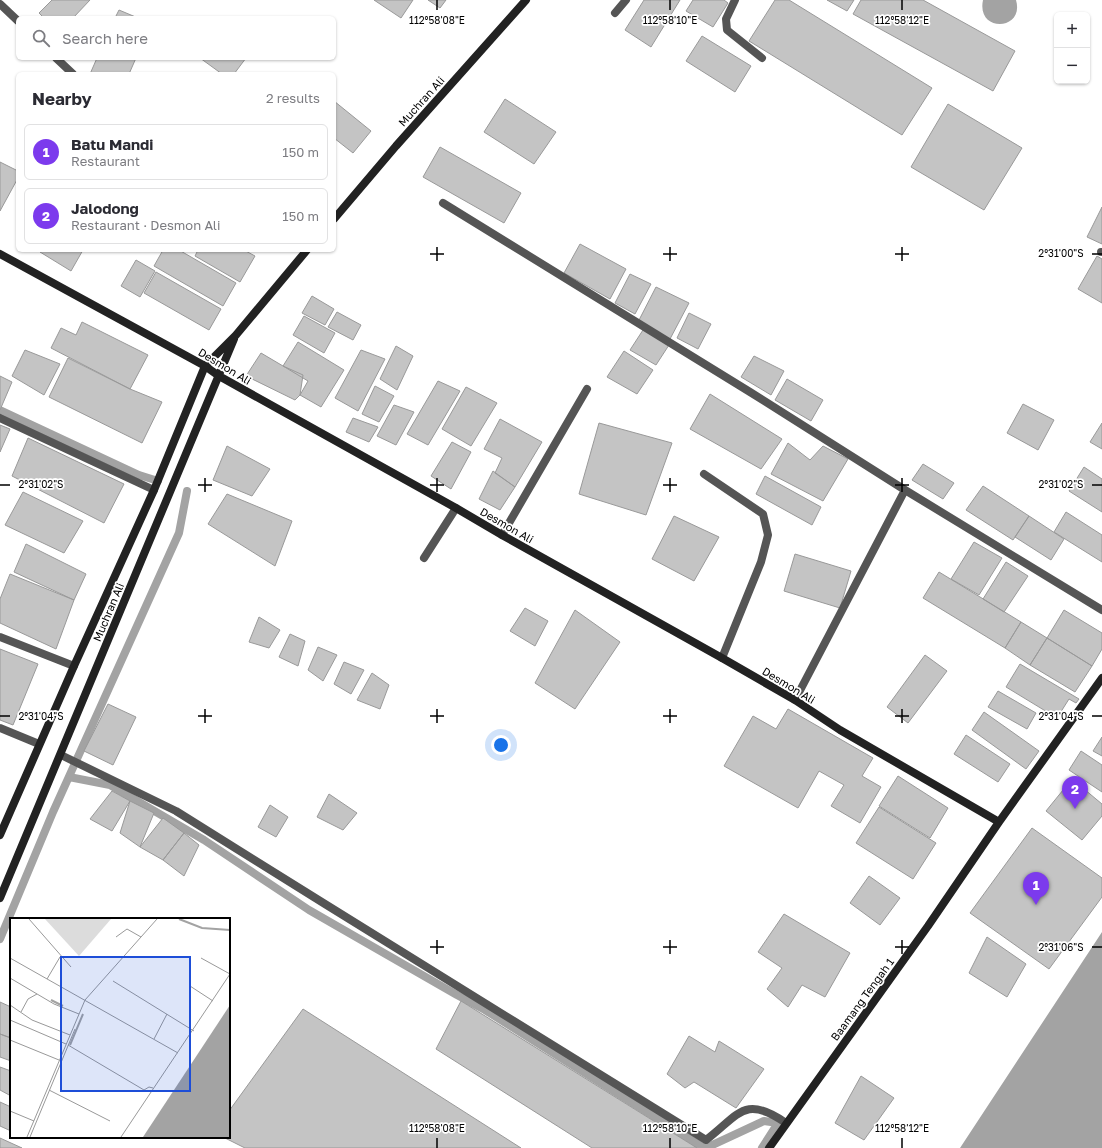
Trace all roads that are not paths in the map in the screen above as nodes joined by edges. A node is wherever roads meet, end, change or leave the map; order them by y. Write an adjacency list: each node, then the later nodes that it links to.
1 (526, 0): 11 (street, Muchran Ali)
2 (626, 0): 5 (street)
3 (735, 0): 7 (street)
4 (0, 4): 6 (street)
5 (615, 14)
6 (16, 19)
7 (762, 58)
8 (58, 60): 9 (street)
9 (71, 72)
10 (443, 203): 21 (street)
11 (336, 217)
12 (305, 252): 14 (street, Muchran Ali)
13 (0, 254): 15 (street, Desmon Ali)
14 (236, 335): 15 (street, Muchran Ali); 16 (street, Muchran Ali)
15 (205, 366): 16 (street, Desmon Ali); 20 (street, Muchran Ali)
16 (219, 376): 22 (street, Desmon Ali); 33 (street, Muchran Ali)
17 (587, 389): 23 (street)
18 (0, 418): 20 (street)
19 (704, 474): 27 (street)
20 (154, 490): 28 (street, Muchran Ali)
21 (905, 490): 25 (street); 30 (street)
22 (456, 508): 23 (street, Desmon Ali); 24 (street)
23 (502, 535): 27 (street, Desmon Ali)
24 (424, 558)
25 (1102, 610)
26 (0, 637): 28 (street)
27 (722, 658): 30 (street, Desmon Ali)
28 (74, 666): 32 (street, Muchran Ali)
29 (1102, 678): 34 (street, Baamang Tengah 1)
30 (795, 700): 34 (street, Desmon Ali)
31 (0, 728): 32 (street)
32 (39, 744): 35 (street, Muchran Ali)
33 (65, 756): 36 (street, Muchran Ali); 37 (street)
34 (999, 822): 37 (street, Baamang Tengah 1)
35 (0, 835)
36 (0, 898)
37 (786, 1123): 38 (street, Baamang Tengah 1)
38 (769, 1148)

